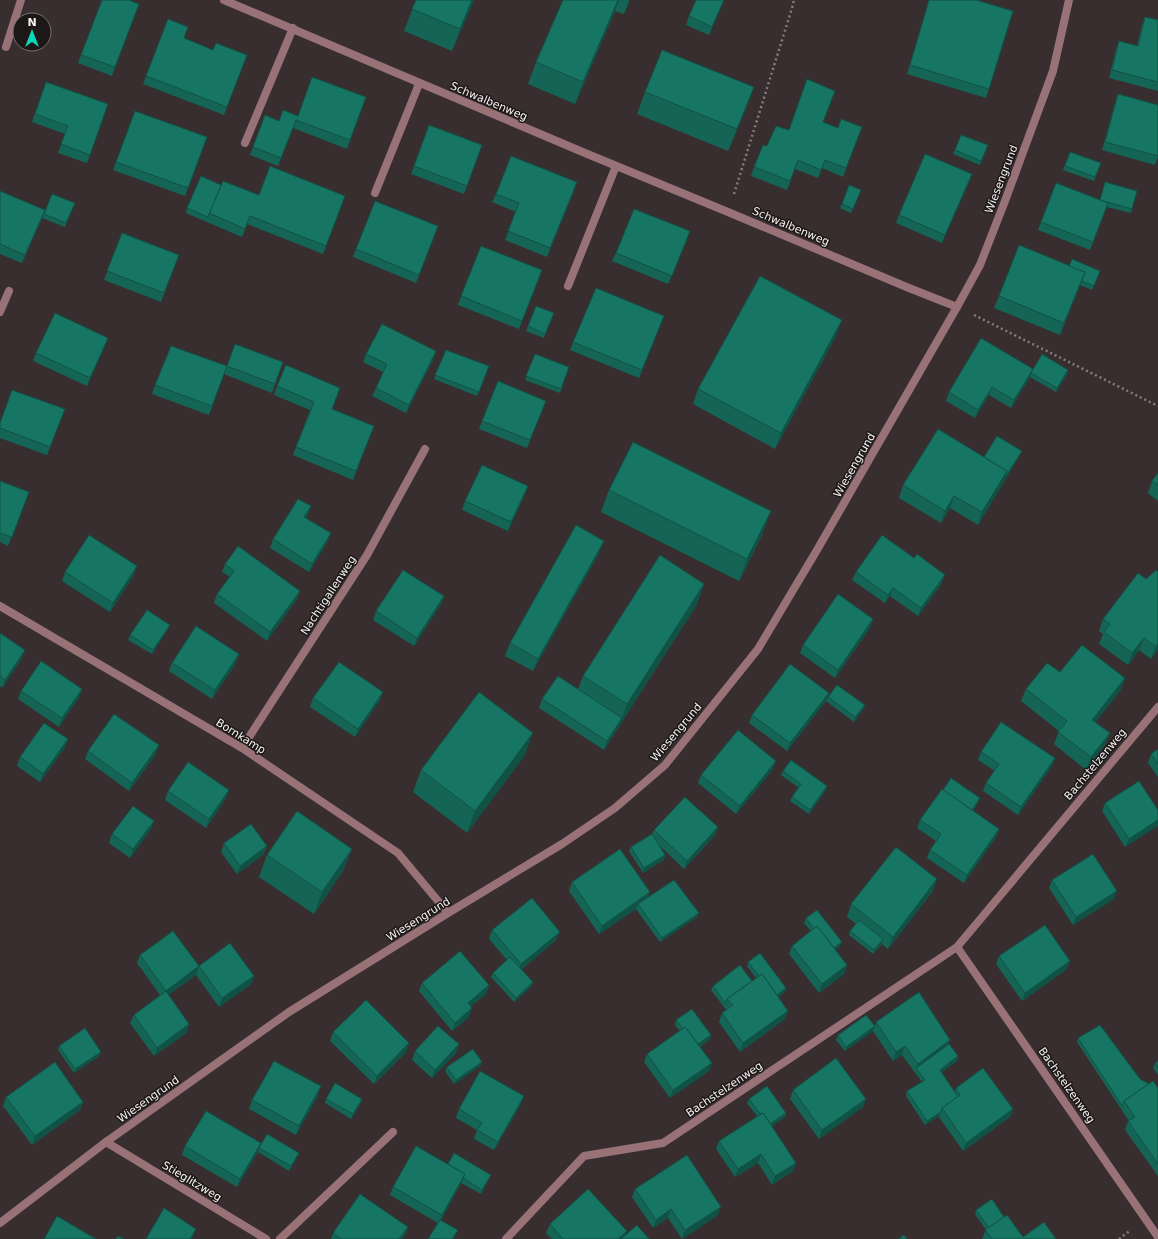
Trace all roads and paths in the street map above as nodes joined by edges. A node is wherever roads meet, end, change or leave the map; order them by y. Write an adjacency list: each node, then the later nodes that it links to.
1 (21, 0): 6 (street)
2 (224, 0): 5 (street, Schwalbenweg)
3 (794, 0): 11 (path)
4 (1069, 0): 14 (street, Wiesengrund)
5 (293, 28): 7 (street, Schwalbenweg); 8 (street)
6 (6, 47)
7 (419, 84): 9 (street, Schwalbenweg); 10 (street)
8 (244, 143)
9 (616, 166): 11 (street, Schwalbenweg); 12 (street)
10 (375, 193)
11 (728, 212): 14 (street, Schwalbenweg)
12 (568, 286)
13 (9, 291): 15 (street)
14 (957, 307): 16 (path); 21 (street, Wiesengrund)
15 (0, 312)
16 (1158, 406)
17 (425, 449): 20 (street, Nachtigallenweg)
18 (0, 606): 20 (street, Bornkamp)
19 (1158, 706): 22 (street, Bachstelzenweg)
20 (242, 748): 21 (street, Bornkamp)
21 (448, 913): 24 (street, Wiesengrund)
22 (957, 946): 26 (street, Bachstelzenweg); 29 (street, Bachstelzenweg)
23 (393, 1132): 28 (street)
24 (106, 1142): 25 (street, Wiesengrund); 27 (street, Stieglitzweg)
25 (0, 1222)
26 (1158, 1237)
27 (266, 1239)
28 (280, 1239)
29 (506, 1239)

